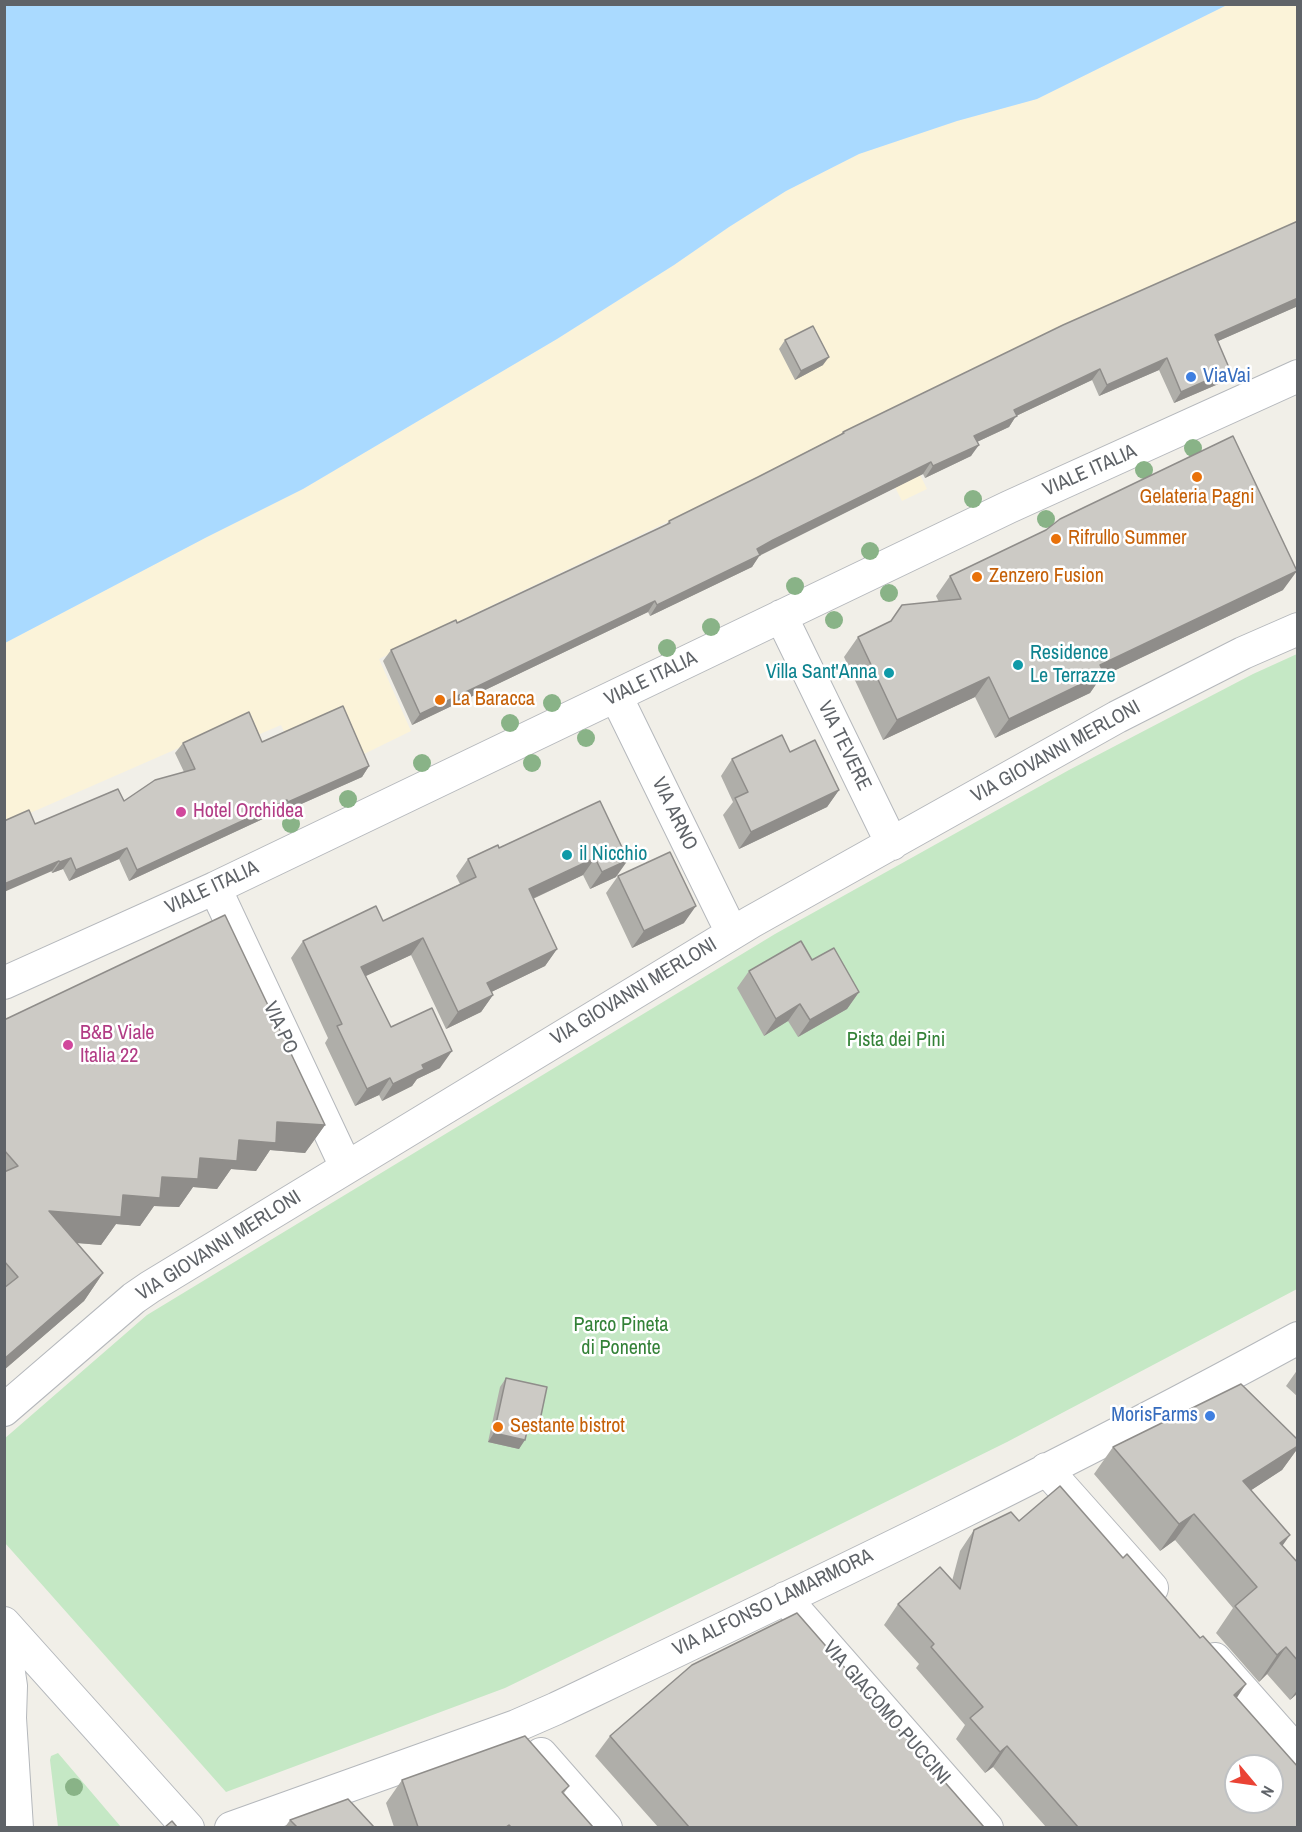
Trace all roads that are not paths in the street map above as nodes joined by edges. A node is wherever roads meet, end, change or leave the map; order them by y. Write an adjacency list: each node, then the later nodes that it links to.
1 (1298, 376): 2 (street, VIALE ITALIA)
2 (781, 616): 4 (street, VIALE ITALIA); 5 (street, VIA TEVERE)
3 (1298, 629): 5 (street, VIA GIOVANNI MERLONI)
4 (616, 696): 6 (street, VIALE ITALIA); 7 (street, VIA ARNO)
5 (892, 844): 7 (street, VIA GIOVANNI MERLONI)
6 (215, 888): 8 (street, VIALE ITALIA); 9 (street, VIA PO)
7 (732, 933): 9 (street, VIA GIOVANNI MERLONI)
8 (4, 983)
9 (346, 1167): 13 (street, VIA GIOVANNI MERLONI)
10 (1298, 1338): 11 (street, VIA ALFONSO LAMARMORA)
11 (1223, 1379): 12 (street); 14 (street, VIA ALFONSO LAMARMORA)
12 (1245, 1401)
13 (4, 1410)
14 (1047, 1469): 15 (street, VIA ALFONSO LAMARMORA); 16 (street)
15 (785, 1598): 22 (street, VIA ALFONSO LAMARMORA); 28 (street, VIA GIACOMO PUCCINI)
16 (1172, 1611)
17 (4, 1623): 20 (street)
18 (1196, 1638): 23 (street)
19 (4, 1639): 21 (street)
20 (48, 1673): 21 (street); 25 (street)
21 (11, 1686): 24 (street)
22 (516, 1726): 26 (street, VIA ALFONSO LAMARMORA); 27 (street)
23 (1298, 1753)
24 (16, 1827)
25 (188, 1827)
26 (231, 1827)
27 (606, 1827)
28 (987, 1827)

